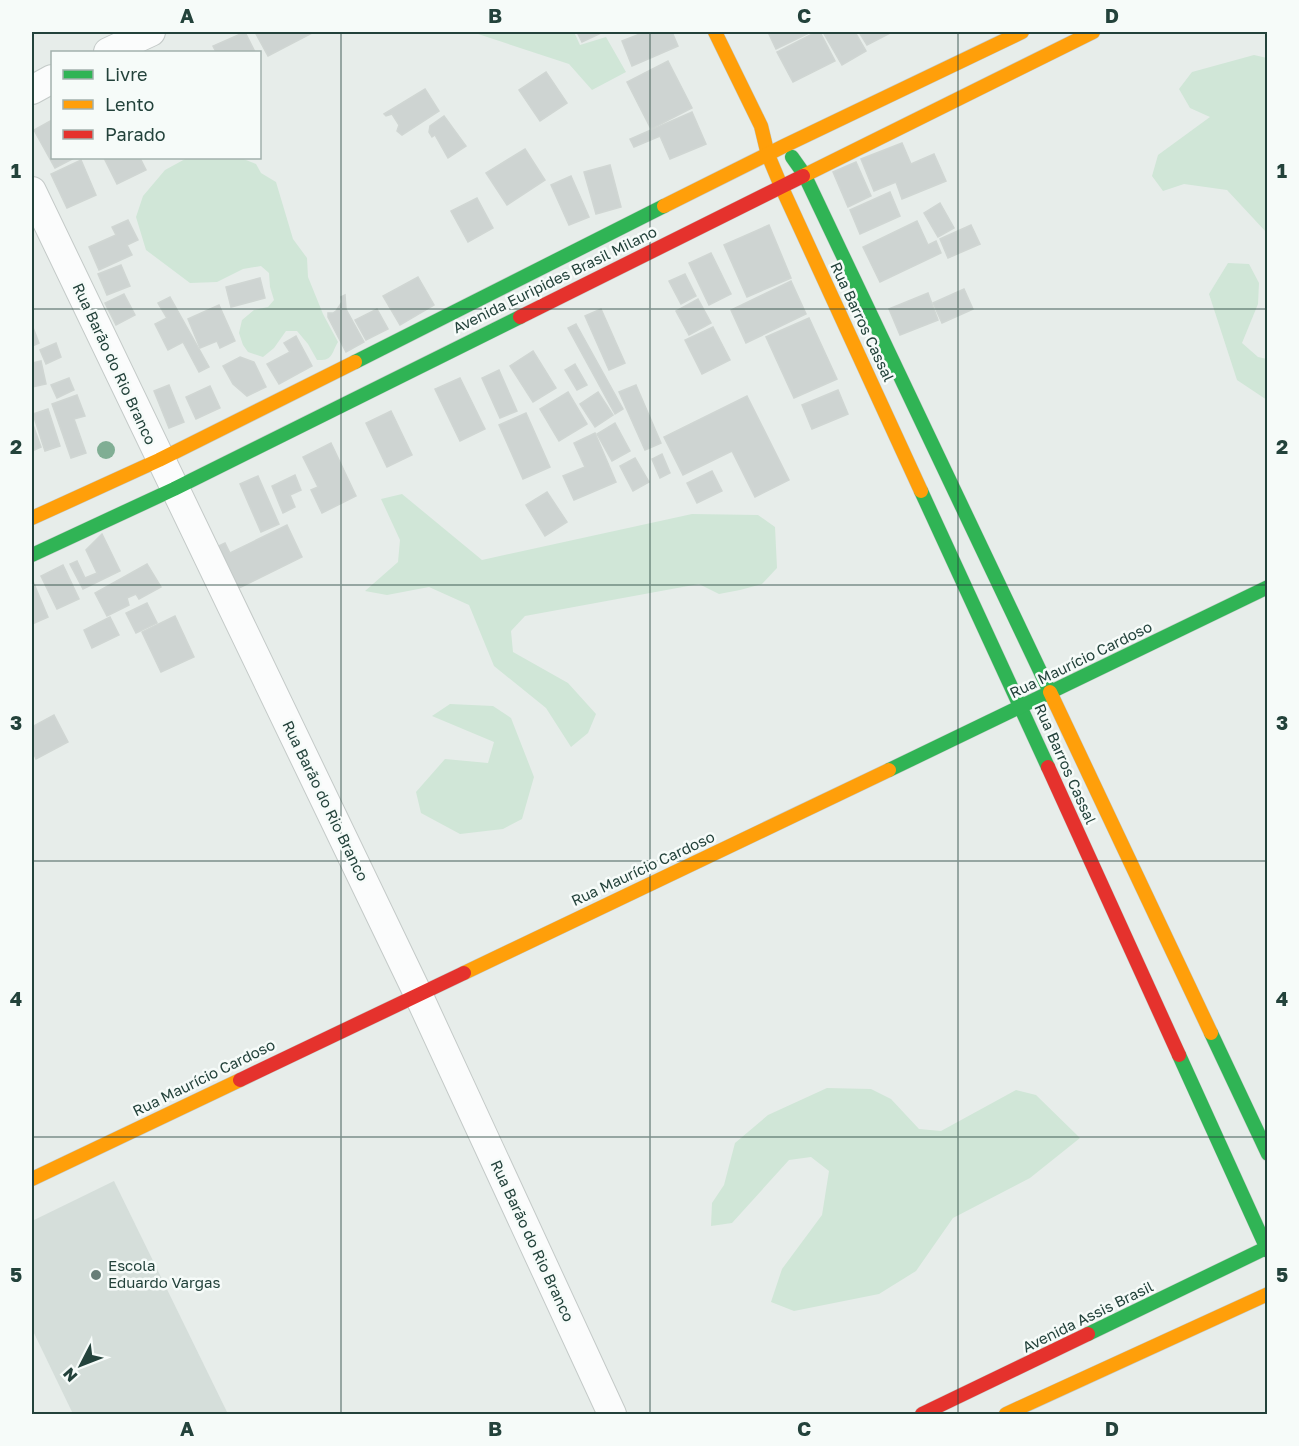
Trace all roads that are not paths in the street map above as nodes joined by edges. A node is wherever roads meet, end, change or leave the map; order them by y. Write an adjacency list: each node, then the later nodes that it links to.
1 (151, 32): 5 (street)
2 (715, 32): 9 (street, Rua Barros Cassal)
3 (1022, 32): 6 (street, Avenida Euripides Brasil Milano)
4 (1093, 32): 6 (street, Avenida Euripides Brasil Milano)
5 (110, 51)
6 (998, 61): 10 (street, Avenida Euripides Brasil Milano); 12 (street, Avenida Euripides Brasil Milano)
7 (51, 80): 8 (street)
8 (32, 90)
9 (760, 126): 10 (street, Rua Barros Cassal); 11 (street, Rua Barros Cassal)
10 (784, 146): 11 (street, Avenida Euripides Brasil Milano); 12 (street, Rua Barros Cassal)
11 (768, 155): 13 (street, Rua Barros Cassal); 15 (street, Avenida Euripides Brasil Milano)
12 (804, 174): 13 (street, Avenida Euripides Brasil Milano); 17 (street, Rua Barros Cassal)
13 (781, 186): 15 (street, Avenida Euripides Brasil Milano); 17 (street, Rua Barros Cassal)
14 (32, 191): 16 (street, Rua Barão do Rio Branco)
15 (471, 322): 16 (street, Avenida Euripides Brasil Milano); 18 (street, Avenida Euripides Brasil Milano)
16 (159, 460): 18 (street, Rua Barão do Rio Branco); 19 (street, Avenida Euripides Brasil Milano)
17 (934, 482): 22 (street, Rua Barros Cassal); 23 (street, Rua Barros Cassal)
18 (174, 489): 20 (street, Avenida Euripides Brasil Milano); 26 (street, Rua Barão do Rio Branco)
19 (32, 518)
20 (32, 555)
21 (1268, 587): 22 (street, Rua Maurício Cardoso)
22 (1052, 693): 23 (street, Rua Maurício Cardoso); 24 (street, Rua Barros Cassal)
23 (1021, 707): 25 (street, Rua Barros Cassal); 26 (street, Rua Maurício Cardoso)
24 (1160, 946): 25 (street); 27 (street, Rua Barros Cassal)
25 (1133, 956): 29 (street, Rua Barros Cassal)
26 (418, 994): 28 (street, Rua Maurício Cardoso); 31 (street, Rua Barão do Rio Branco)
27 (1268, 1154)
28 (32, 1179)
29 (1267, 1249): 32 (street, Avenida Assis Brasil)
30 (1268, 1294): 33 (street)
31 (612, 1414)
32 (922, 1414)
33 (1006, 1414)

